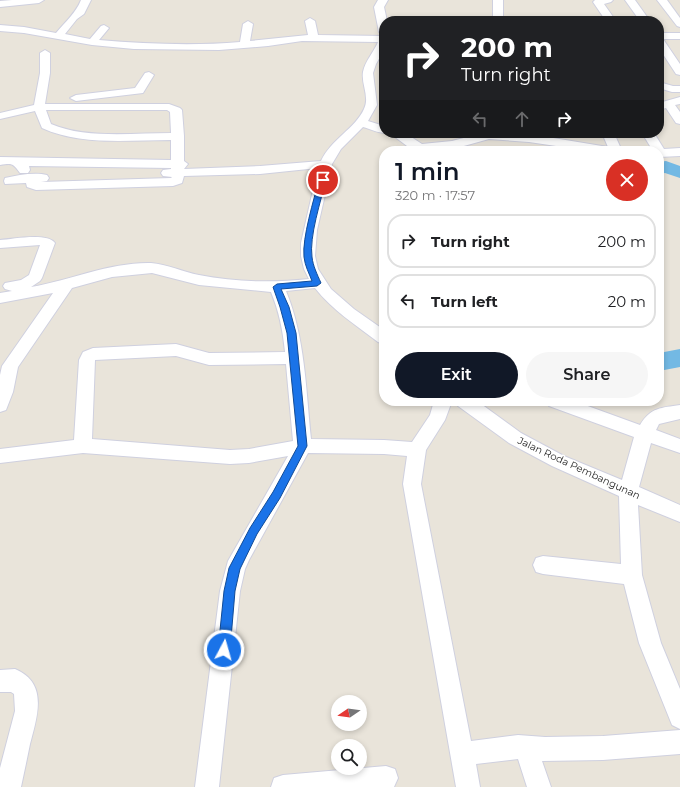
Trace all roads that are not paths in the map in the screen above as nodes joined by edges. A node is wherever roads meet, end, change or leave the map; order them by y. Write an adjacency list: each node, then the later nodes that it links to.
1 (39, 0): 8 (street)
2 (86, 0): 18 (street)
3 (383, 0): 9 (street)
4 (498, 0): 10 (street)
5 (608, 0): 11 (street)
6 (630, 0): 12 (street)
7 (662, 0): 15 (street)
8 (3, 7)
9 (381, 16)
10 (498, 16)
11 (608, 16)
12 (641, 16)
13 (310, 21): 21 (street)
14 (248, 24): 24 (street)
15 (680, 24)
16 (0, 28): 18 (street)
17 (104, 28): 23 (street)
18 (58, 36): 23 (street)
19 (664, 36): 20 (street)
20 (680, 36)
21 (314, 38): 22 (street); 24 (street)
22 (379, 40)
23 (92, 42): 24 (street)
24 (245, 45)
25 (664, 48): 28 (street)
26 (379, 50): 38 (street)
27 (45, 52): 34 (street)
28 (680, 72)
29 (149, 75): 32 (street)
30 (664, 87): 31 (street)
31 (680, 89)
32 (139, 91): 34 (street); 35 (street)
33 (669, 104): 37 (street)
34 (40, 105): 35 (street); 36 (street); 40 (street)
35 (134, 107): 40 (street)
36 (0, 116)
37 (680, 121)
38 (361, 122): 39 (street); 51 (street)
39 (379, 128)
40 (178, 136): 54 (street)
41 (405, 138): 45 (street)
42 (475, 138): 46 (street)
43 (537, 138): 47 (street)
44 (572, 138): 47 (street)
45 (414, 146)
46 (446, 146)
47 (574, 146)
48 (0, 149): 53 (street)
49 (664, 152): 50 (street)
50 (680, 152)
51 (329, 159): 54 (street); 57 (street)
52 (0, 161): 53 (street)
53 (17, 161): 54 (street); 55 (street)
54 (179, 169): 55 (street)
55 (5, 182)
56 (0, 244): 59 (street)
57 (317, 283): 60 (street); 62 (street)
58 (66, 285): 60 (street); 61 (street); 64 (street)
59 (0, 287)
60 (277, 287): 63 (street)
61 (0, 298)
62 (379, 334)
63 (293, 358): 70 (street); 71 (street)
64 (0, 405)
65 (442, 406): 73 (street)
66 (471, 406): 75 (street, Jalan Roda Pembangunan)
67 (568, 406): 69 (street)
68 (680, 412): 69 (street)
69 (644, 434): 72 (street); 75 (street)
70 (83, 446): 71 (street); 74 (street)
71 (303, 446): 73 (street); 86 (street)
72 (680, 446)
73 (416, 450): 83 (street)
74 (0, 456)
75 (628, 492): 76 (street, Jalan Roda Pembangunan); 78 (street)
76 (680, 514)
77 (543, 564): 78 (street)
78 (632, 575): 80 (street)
79 (0, 680): 85 (street)
80 (680, 717)
81 (680, 742): 82 (street)
82 (526, 748): 83 (street); 89 (street)
83 (461, 754): 88 (street)
84 (386, 778): 87 (street)
85 (9, 787)
86 (207, 787)
87 (283, 787)
88 (468, 787)
89 (539, 787)

